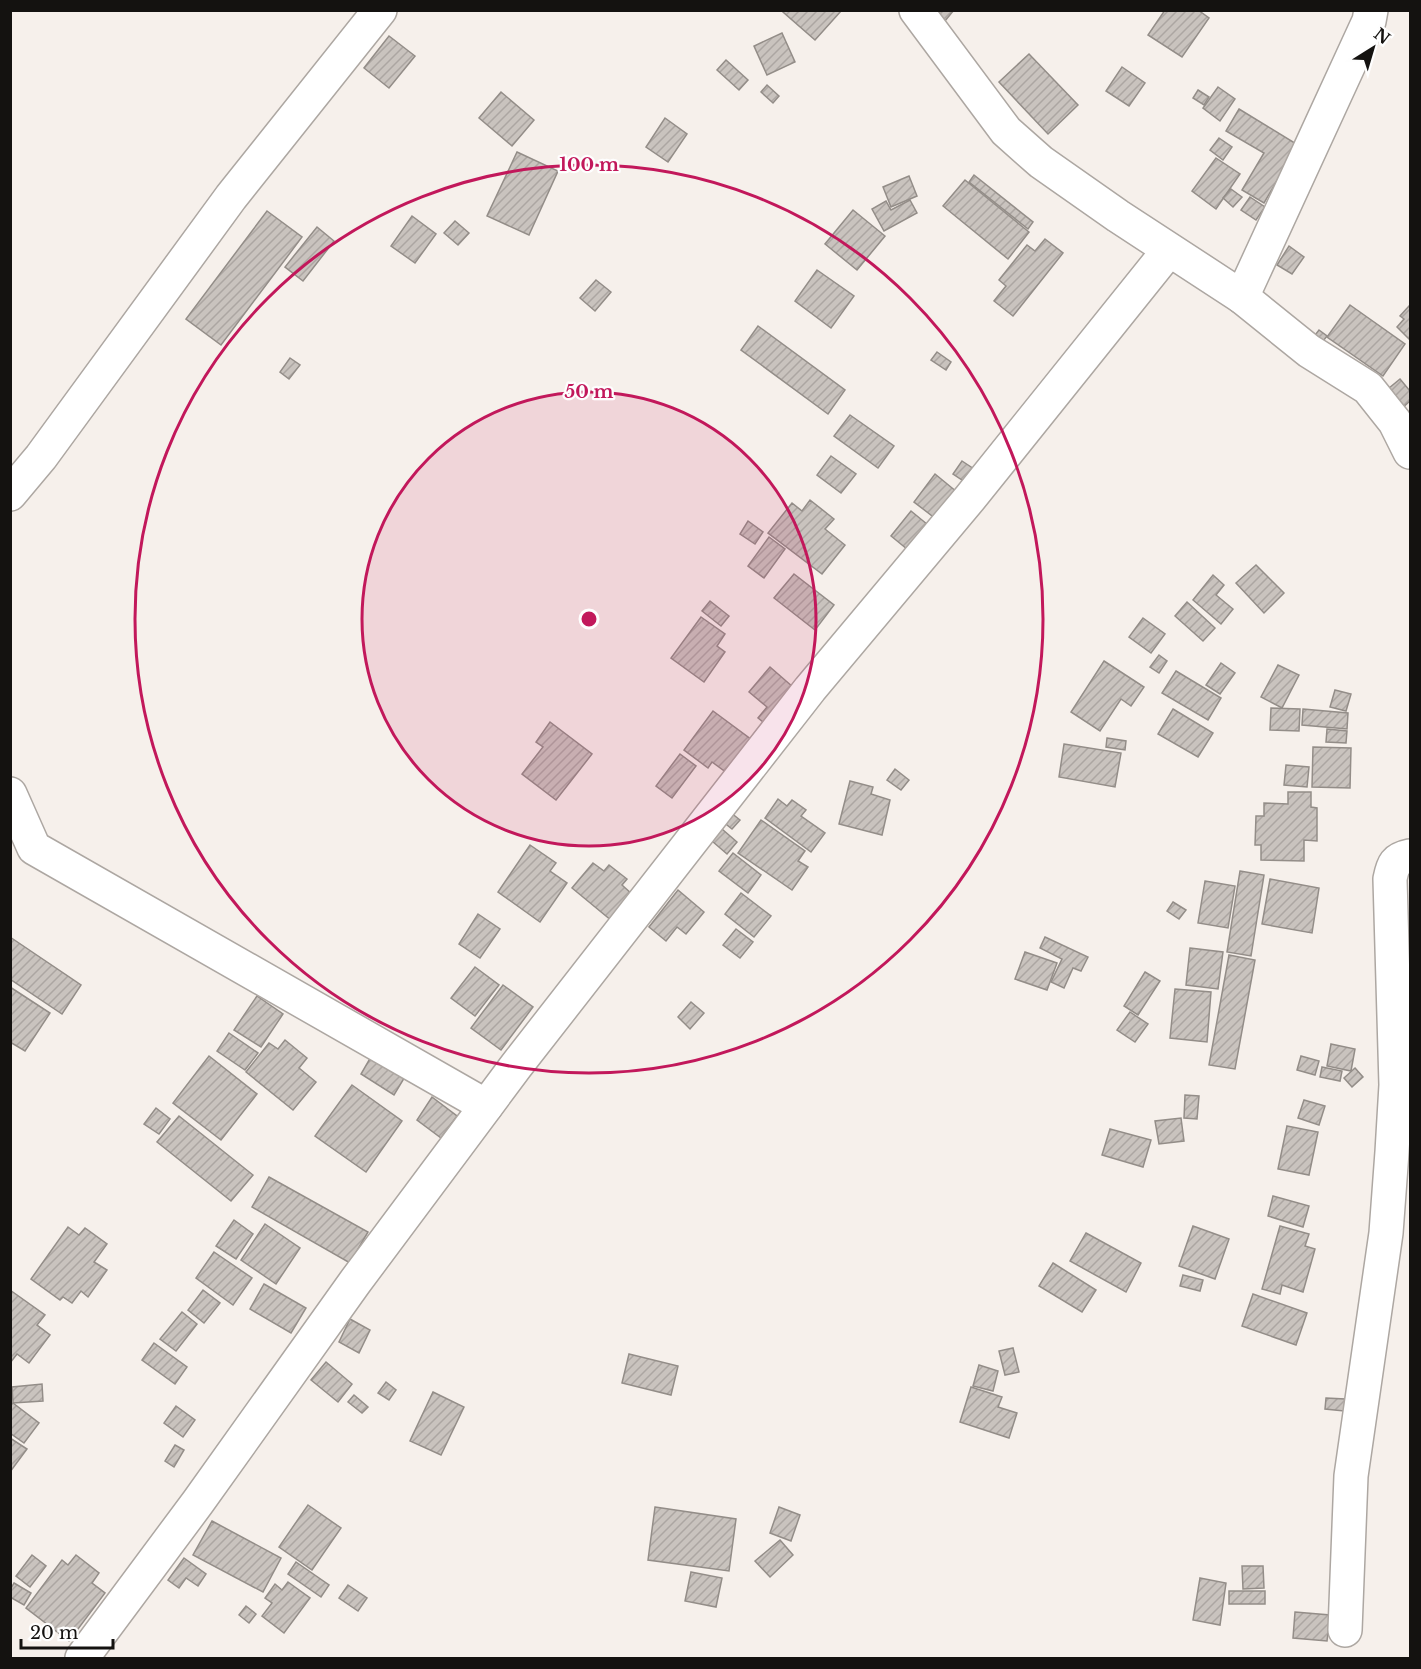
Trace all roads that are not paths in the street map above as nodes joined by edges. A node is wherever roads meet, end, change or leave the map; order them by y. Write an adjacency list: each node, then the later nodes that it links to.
1 (380, 10): 7 (street)
2 (916, 10): 4 (street)
3 (1371, 10): 5 (street)
4 (1169, 250): 5 (street); 10 (street)
5 (1242, 297): 6 (street)
6 (1410, 452)
7 (10, 494)
8 (10, 794): 10 (street)
9 (1410, 856): 11 (street)
10 (486, 1106): 12 (street)
11 (1345, 1630)
12 (82, 1659)

